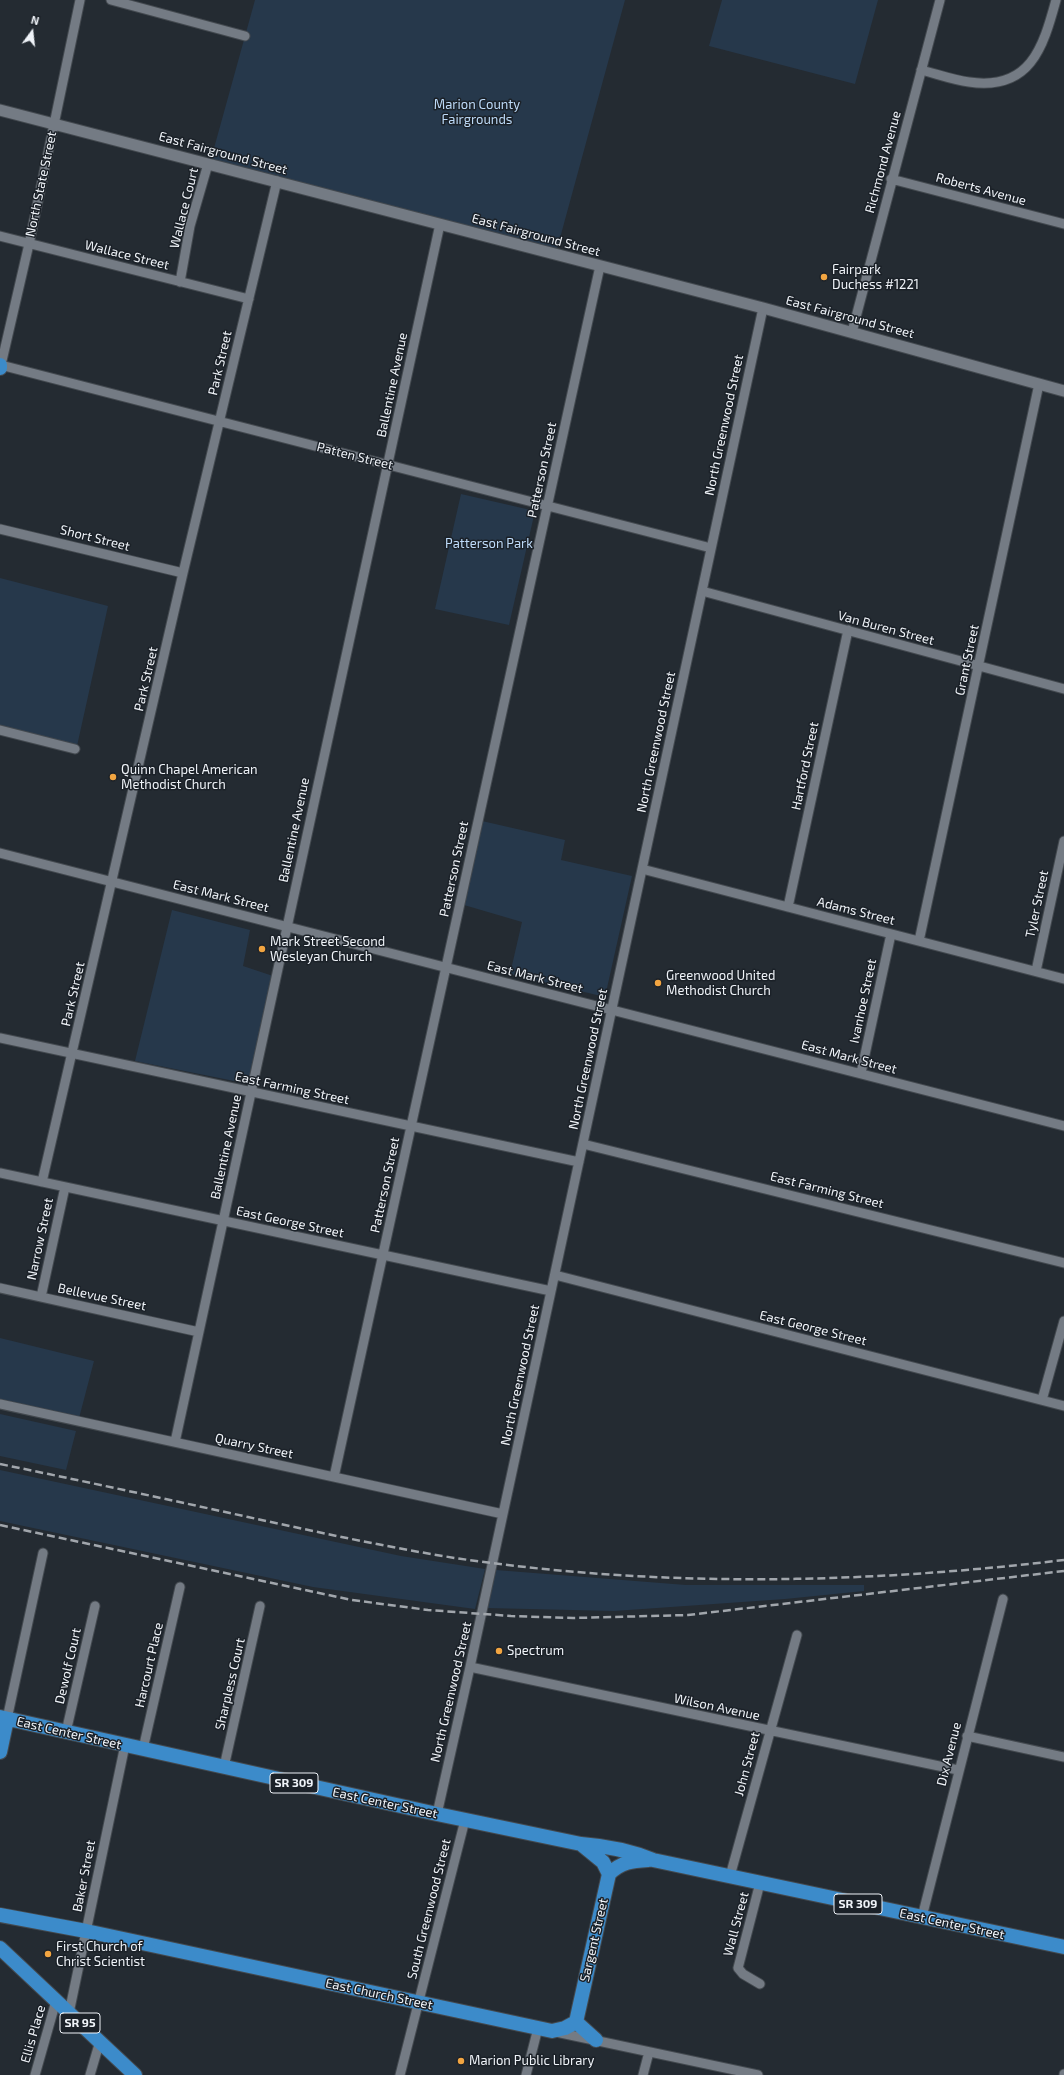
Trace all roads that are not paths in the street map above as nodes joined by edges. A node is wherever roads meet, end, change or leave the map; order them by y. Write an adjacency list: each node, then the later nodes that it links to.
1 (80, 0): 8 (street, North State Street)
2 (111, 0): 5 (street)
3 (940, 0): 6 (street, Richmond Avenue)
4 (1056, 0): 6 (street)
5 (245, 36)
6 (921, 70): 10 (street, Richmond Avenue)
7 (0, 110): 8 (street, East Fairground Street)
8 (54, 124): 9 (street, East Fairground Street); 15 (street, North State Street)
9 (208, 164): 11 (street, East Fairground Street); 17 (street, Wallace Court)
10 (891, 179): 13 (street, Roberts Avenue); 20 (street, Richmond Avenue)
11 (277, 181): 12 (street, East Fairground Street); 18 (street, Park Street)
12 (440, 224): 16 (street, East Fairground Street); 25 (street, Ballentine Avenue)
13 (1064, 224)
14 (0, 236): 15 (street, Wallace Street)
15 (29, 244): 17 (street, Wallace Street); 21 (street, North State Street)
16 (600, 266): 19 (street, East Fairground Street); 26 (street, Patterson Street)
17 (180, 282): 18 (street, Wallace Street)
18 (248, 299): 24 (street, Park Street)
19 (763, 308): 20 (street, East Fairground Street); 28 (street, North Greenwood Street)
20 (852, 332): 22 (street, East Fairground Street)
21 (0, 366): 24 (street, Patten Street)
22 (1039, 384): 23 (street, East Fairground Street); 32 (street, Grant Street)
23 (1064, 391)
24 (220, 422): 25 (street, Patten Street); 29 (street, Park Street)
25 (388, 465): 26 (street, Patten Street); 41 (street, Ballentine Avenue)
26 (547, 506): 28 (street, Patten Street); 44 (street, Patterson Street)
27 (0, 529): 29 (street, Short Street)
28 (711, 548): 30 (street, North Greenwood Street)
29 (183, 573): 39 (street, Park Street)
30 (702, 591): 31 (street, Van Buren Street); 38 (street, North Greenwood Street)
31 (848, 630): 32 (street, Van Buren Street); 40 (street, Hartford Street)
32 (979, 666): 33 (street, Van Buren Street); 43 (street, Grant Street)
33 (1064, 689)
34 (0, 730): 35 (street)
35 (75, 749)
36 (1064, 841): 45 (street, Tyler Street)
37 (0, 853): 39 (street, East Mark Street)
38 (642, 868): 40 (street, Adams Street); 47 (street, North Greenwood Street)
39 (112, 882): 41 (street, East Mark Street); 49 (street, Park Street)
40 (788, 907): 42 (street, Adams Street)
41 (287, 927): 44 (street, East Mark Street); 51 (street, Ballentine Avenue)
42 (891, 934): 43 (street, Adams Street); 50 (street, Ivanhoe Street)
43 (919, 941): 45 (street, Adams Street)
44 (445, 968): 47 (street, East Mark Street); 52 (street, Patterson Street)
45 (1036, 971): 46 (street, Adams Street)
46 (1064, 979)
47 (612, 1011): 50 (street, East Mark Street); 54 (street, North Greenwood Street)
48 (0, 1038): 49 (street, East Farming Street)
49 (72, 1054): 51 (street, East Farming Street); 57 (street, Park Street)
50 (861, 1073): 53 (street, East Mark Street)
51 (251, 1092): 52 (street, East Farming Street); 59 (street, Ballentine Avenue)
52 (411, 1126): 55 (street, East Farming Street); 60 (street, Patterson Street)
53 (1064, 1126)
54 (583, 1144): 55 (street, North Greenwood Street); 61 (street, East Farming Street)
55 (579, 1162): 62 (street, North Greenwood Street)
56 (0, 1173): 57 (street, East George Street)
57 (42, 1182): 58 (street, East George Street)
58 (65, 1187): 59 (street, East George Street); 65 (street, Narrow Street)
59 (223, 1220): 60 (street, East George Street); 67 (street, Ballentine Avenue)
60 (383, 1255): 64 (street, East George Street); 72 (street, Patterson Street)
61 (1064, 1263)
62 (555, 1275): 64 (street, North Greenwood Street); 68 (street, East George Street)
63 (0, 1288): 65 (street, Bellevue Street)
64 (551, 1291): 73 (street, North Greenwood Street)
65 (41, 1297): 67 (street, Bellevue Street)
66 (1064, 1321): 68 (street)
67 (199, 1332): 71 (street, Ballentine Avenue)
68 (1042, 1400): 70 (street, East George Street)
69 (0, 1404): 71 (street, Quarry Street)
70 (1064, 1406)
71 (175, 1442): 72 (street, Quarry Street)
72 (334, 1477): 73 (street, Quarry Street)
73 (504, 1514): 80 (street, North Greenwood Street)
74 (43, 1553): 81 (street)
75 (180, 1587): 86 (street, Harcourt Place)
76 (1003, 1599): 84 (street, Dix Avenue)
77 (95, 1606): 83 (street, Dewolf Court)
78 (260, 1606): 89 (street, Sharpless Court)
79 (797, 1635): 82 (street, John Street)
80 (470, 1667): 82 (street, Wilson Avenue); 91 (street, North Greenwood Street)
81 (4, 1718): 83 (main road, East Center Street / SR 309); 87 (main road)
82 (770, 1731): 90 (street, Wilson Avenue); 96 (street, John Street)
83 (66, 1732): 85 (main road, East Center Street / SR 309)
84 (967, 1736): 88 (street); 90 (street, Dix Avenue)
85 (125, 1745): 86 (main road, East Center Street / SR 309); 100 (street, Baker Street)
86 (143, 1749): 89 (main road, East Center Street / SR 309)
87 (0, 1752)
88 (1064, 1757)
89 (224, 1768): 91 (main road, East Center Street / SR 309)
90 (958, 1770): 99 (street, Dix Avenue)
91 (437, 1814): 92 (main road, East Center Street / SR 309)
92 (465, 1820): 93 (main road, East Center Street / SR 309); 105 (street, South Greenwood Street)
93 (581, 1844): 94 (main road, East Center Street / SR 309); 95 (main road, SR 309)
94 (653, 1860): 95 (main road, East Center Street / SR 309); 96 (main road, East Center Street / SR 309)
95 (609, 1874): 107 (main road, Sargent Street)
96 (730, 1876): 97 (main road, East Center Street / SR 309)
97 (760, 1883): 99 (main road, East Center Street / SR 309); 103 (street, Wall Street)
98 (0, 1915): 100 (main road, East Church Street)
99 (922, 1917): 101 (main road, East Center Street / SR 309)
100 (86, 1930): 105 (main road, East Church Street); 106 (street, Baker Street)
101 (1064, 1947)
102 (0, 1948): 104 (main road, SR 95)
103 (760, 1984)
104 (56, 2001): 106 (main road, SR 95); 113 (street, Ellis Place)
105 (419, 2003): 108 (main road, East Church Street); 116 (street, South Greenwood Street)
106 (69, 2013): 111 (main road, SR 95)
107 (576, 2022): 109 (main road); 110 (main road)
108 (538, 2028): 109 (main road, East Church Street); 117 (street)
109 (552, 2031): 110 (street, East Church Street)
110 (596, 2040): 112 (street, East Church Street)
111 (100, 2041): 114 (street); 115 (main road, SR 95)
112 (649, 2052): 118 (street); 119 (street, East Church Street)
113 (35, 2075)
114 (90, 2075)
115 (135, 2075)
116 (400, 2075)
117 (526, 2075)
118 (643, 2075)
119 (758, 2075)

